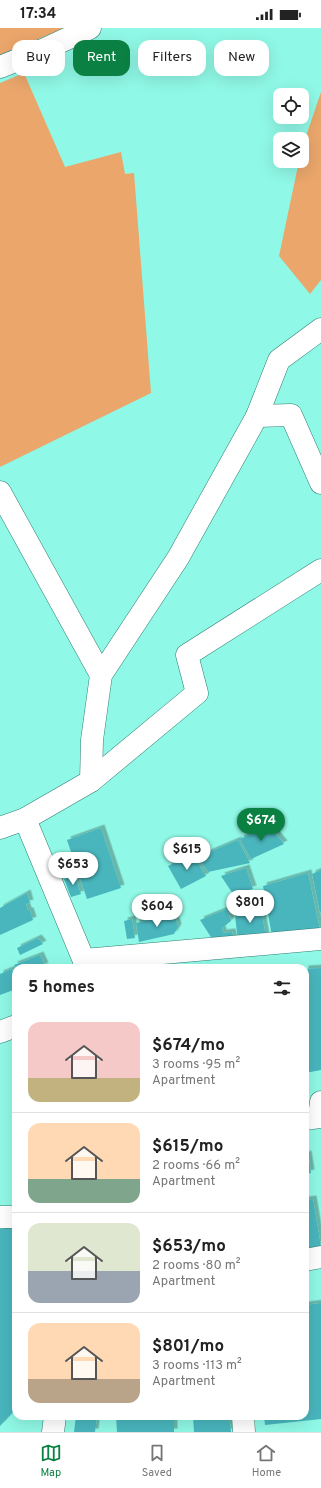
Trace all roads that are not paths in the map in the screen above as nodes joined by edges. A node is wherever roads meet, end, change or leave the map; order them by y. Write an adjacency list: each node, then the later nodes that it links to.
1 (90, 28): 2 (street)
2 (0, 66)
3 (321, 329): 4 (street)
4 (257, 416): 5 (street); 8 (street)
5 (321, 483)
6 (0, 492): 8 (street)
7 (321, 570): 9 (street)
8 (101, 675): 9 (street)
9 (91, 781): 10 (street)
10 (25, 819): 11 (street); 13 (street)
11 (0, 828)
12 (321, 939): 13 (street)
13 (85, 964)
14 (12, 1028): 15 (street)
15 (0, 1032)
16 (0, 1217): 17 (street)
17 (12, 1217)
18 (321, 1257): 19 (street)
19 (309, 1259)
20 (54, 1420): 22 (street)
21 (243, 1420): 23 (street)
22 (53, 1432)
23 (244, 1432)

